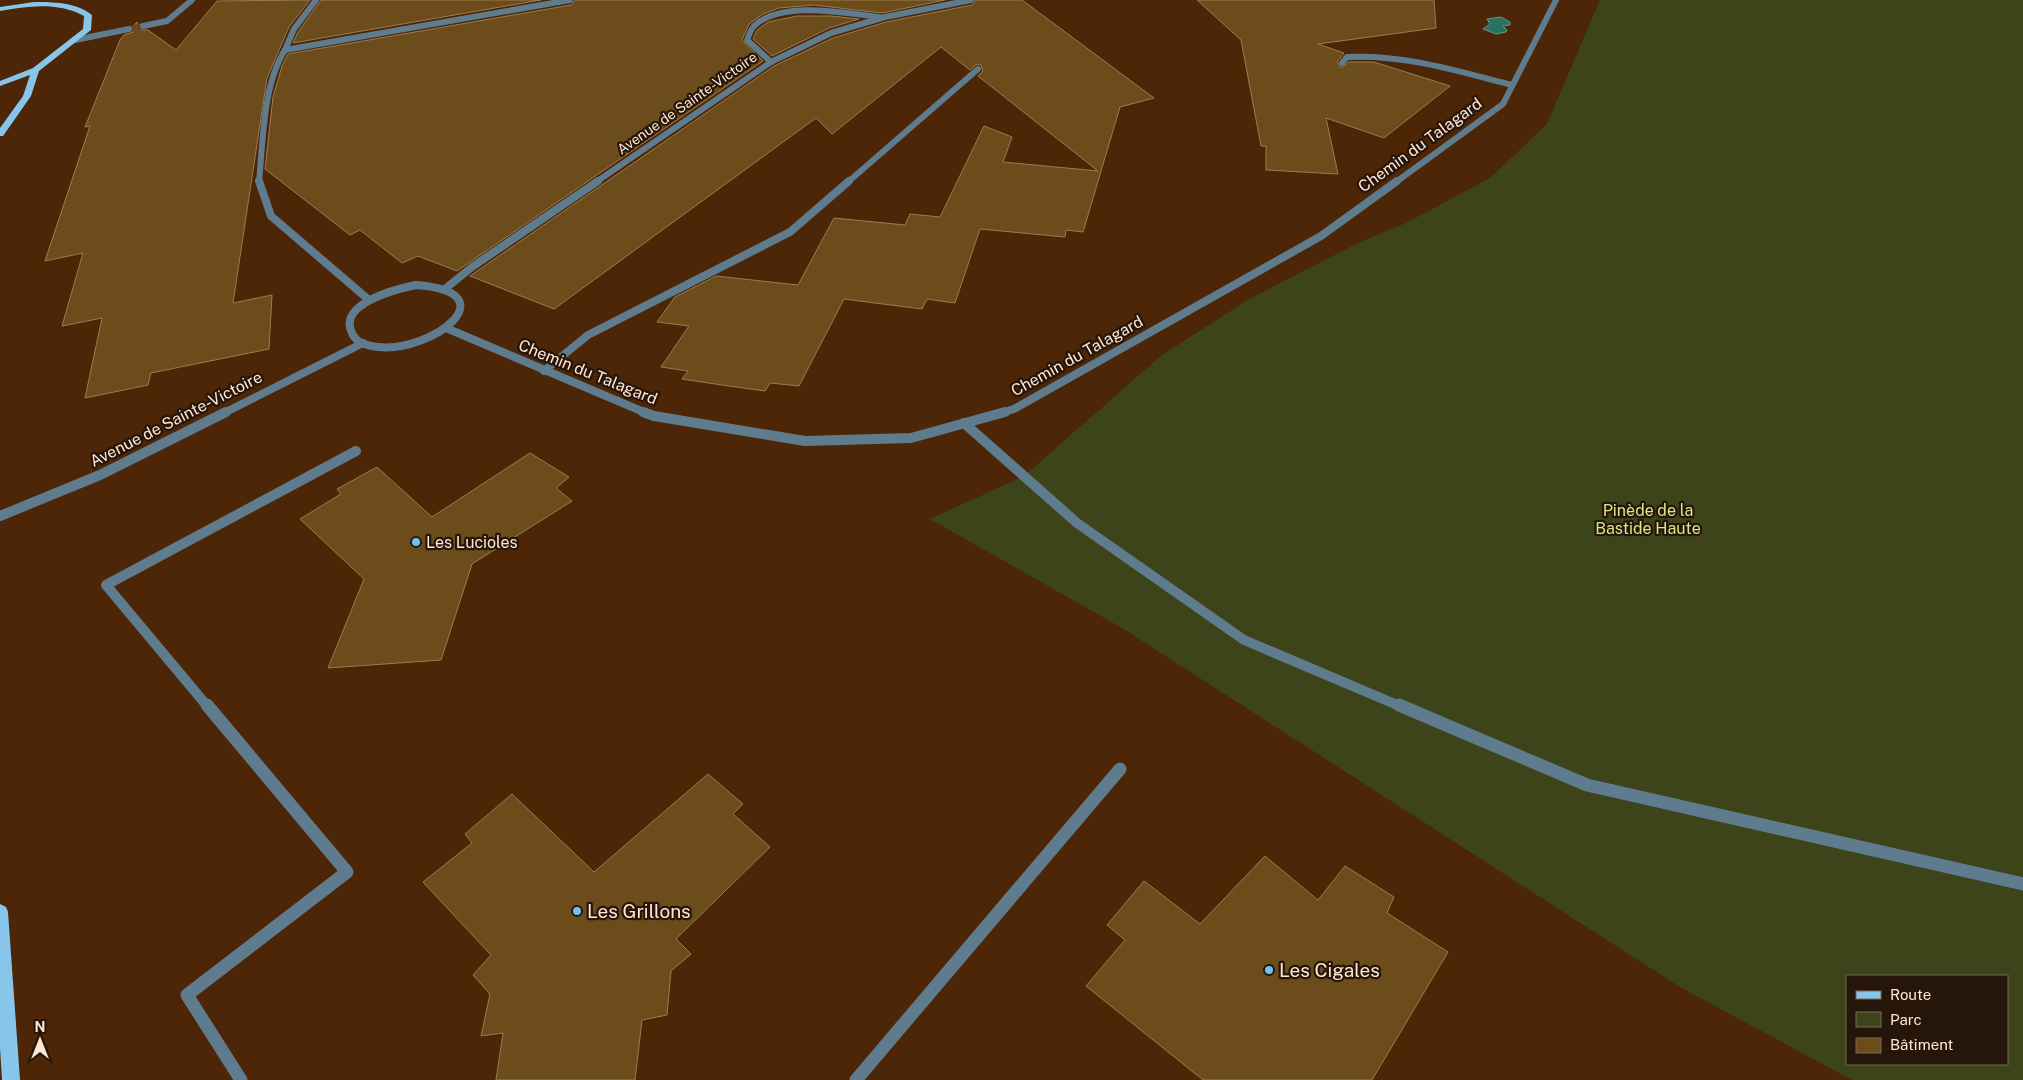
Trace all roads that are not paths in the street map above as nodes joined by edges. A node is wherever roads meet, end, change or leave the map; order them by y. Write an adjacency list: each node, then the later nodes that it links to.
1 (34, 0): 7 (main road)
2 (192, 0): 10 (street)
3 (316, 0): 13 (street)
4 (570, 0): 13 (street)
5 (971, 0): 9 (street, Avenue de Sainte-Victoire)
6 (1556, 0): 19 (street, Chemin du Talagard)
7 (24, 5): 8 (main road); 12 (main road)
8 (0, 9)
9 (885, 18): 14 (street, Avenue de Sainte-Victoire); 14 (street)
10 (143, 26)
11 (129, 29): 12 (street)
12 (75, 40): 17 (main road)
13 (285, 50): 22 (street)
14 (770, 62): 21 (street, Avenue de Sainte-Victoire)
15 (1342, 63): 19 (street)
16 (978, 69): 25 (street)
17 (36, 70): 18 (main road); 20 (main road)
18 (0, 84)
19 (1512, 85): 26 (street, Chemin du Talagard)
20 (1, 130)
21 (446, 288): 22 (street); 23 (street)
22 (369, 300): 24 (street)
23 (446, 328): 24 (street); 25 (street, Chemin du Talagard)
24 (363, 343): 28 (street, Avenue de Sainte-Victoire)
25 (544, 371): 26 (street, Chemin du Talagard)
26 (964, 423): 30 (street)
27 (356, 451): 33 (street)
28 (0, 516)
29 (1120, 769): 34 (street)
30 (2023, 884)
31 (0, 912): 32 (main road)
32 (11, 1080)
33 (241, 1080)
34 (856, 1080)

